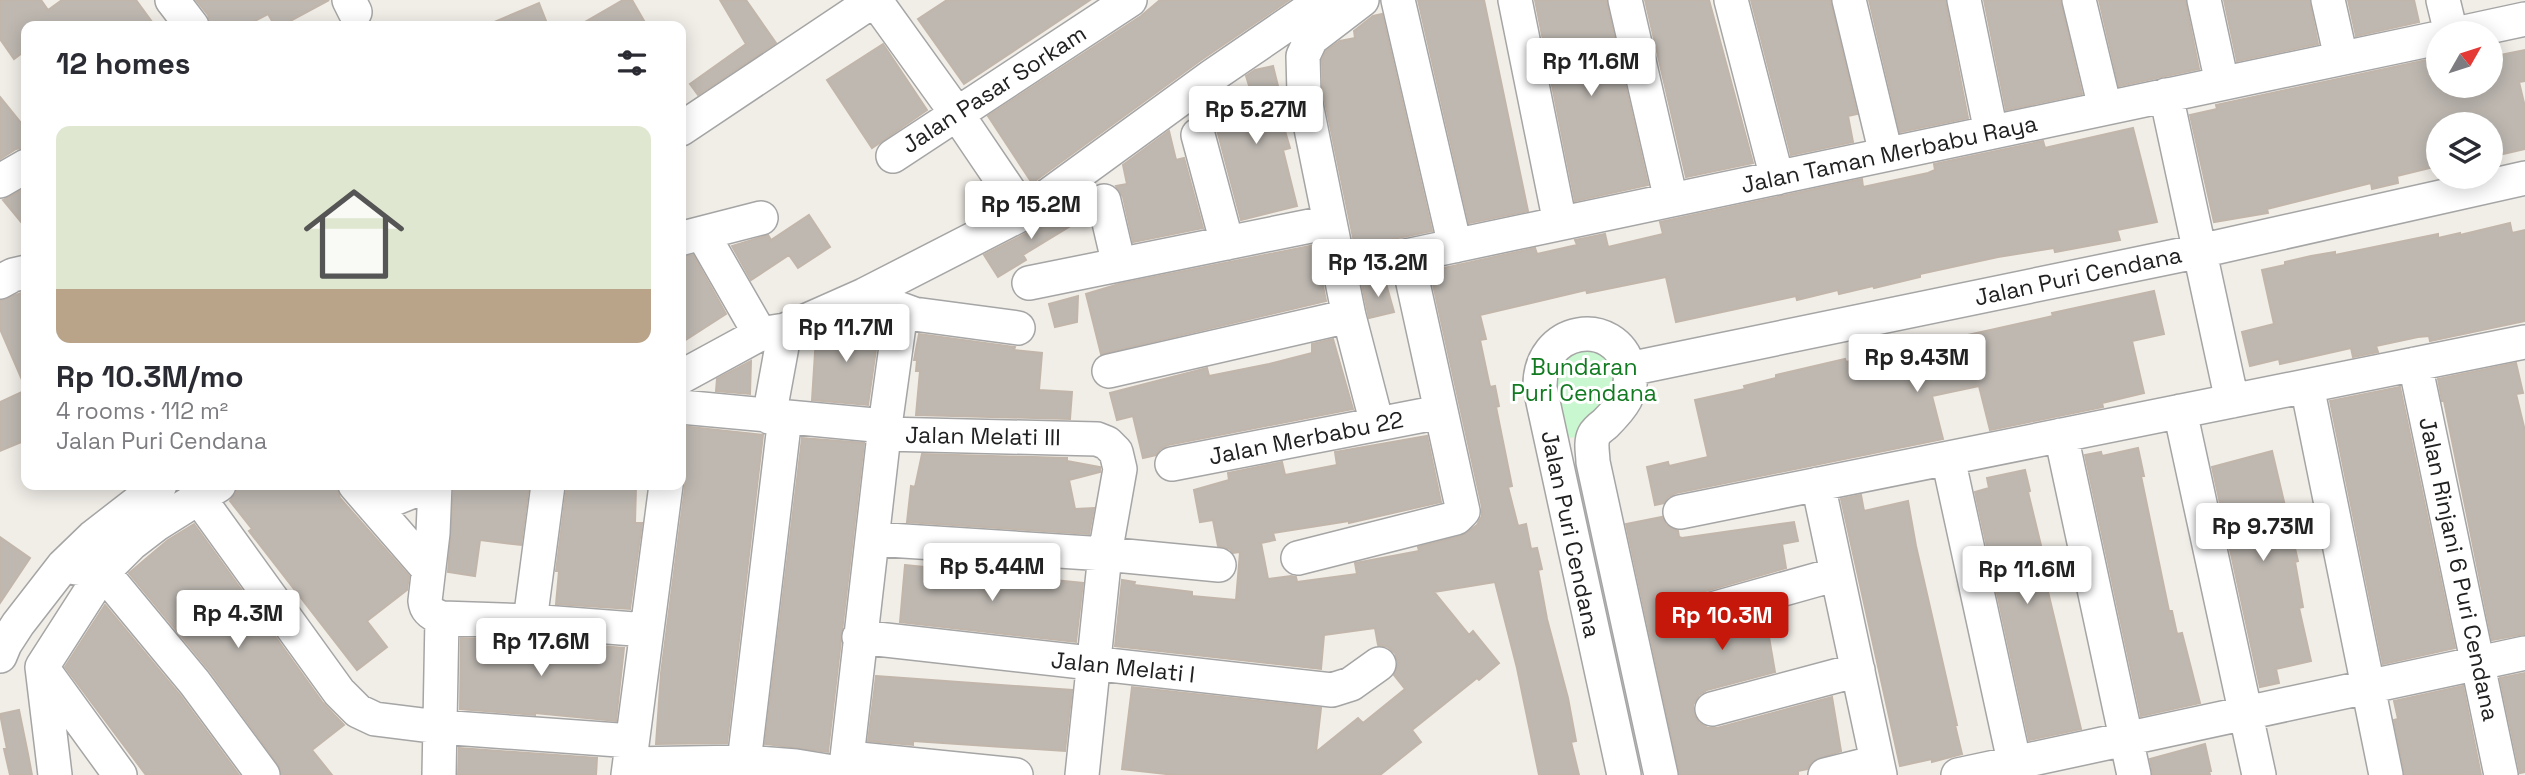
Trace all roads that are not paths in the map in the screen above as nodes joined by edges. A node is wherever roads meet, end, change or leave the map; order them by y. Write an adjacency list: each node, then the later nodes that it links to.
1 (172, 0): 16 (street)
2 (874, 0): 24 (street); 25 (street)
3 (1130, 0): 24 (street, Jalan Pasar Sorkam)
4 (1398, 0): 42 (street)
5 (1515, 0): 39 (street)
6 (1625, 0): 34 (street)
7 (1731, 0): 31 (street)
8 (1849, 0): 28 (street)
9 (1964, 0): 26 (street)
10 (2078, 0): 23 (street)
11 (2204, 0): 21 (street)
12 (2328, 0): 20 (street)
13 (2443, 0): 17 (street)
14 (1343, 4): 36 (street); 38 (street)
15 (2525, 19): 18 (street)
16 (188, 21)
17 (2449, 21)
18 (2503, 24)
19 (2426, 40): 20 (street, Jalan Taman Merbabu Raya)
20 (2340, 58): 21 (street, Jalan Taman Merbabu Raya)
21 (2222, 83): 22 (street, Jalan Taman Merbabu Raya)
22 (2166, 95): 23 (street, Jalan Taman Merbabu Raya); 43 (street)
23 (2105, 108): 26 (street, Jalan Taman Merbabu Raya)
24 (957, 114): 29 (street, Jalan Pasar Sorkam); 36 (street)
25 (686, 126)
26 (1991, 132): 28 (street, Jalan Taman Merbabu Raya)
27 (1198, 135): 41 (street)
28 (1886, 154): 31 (street, Jalan Taman Merbabu Raya)
29 (893, 156)
30 (21, 169): 33 (street)
31 (1777, 178): 34 (street, Jalan Taman Merbabu Raya)
32 (2525, 178): 43 (street, Jalan Puri Cendana)
33 (0, 181)
34 (1671, 200): 39 (street, Jalan Taman Merbabu Raya)
35 (1104, 201): 45 (street)
36 (1024, 213): 50 (street)
37 (761, 218): 40 (street)
38 (1330, 222): 41 (street); 46 (street)
39 (1560, 223): 42 (street, Jalan Taman Merbabu Raya)
40 (691, 235): 54 (street)
41 (1227, 243): 45 (street)
42 (1455, 246): 44 (street, Jalan Taman Merbabu Raya)
43 (2200, 251): 57 (street, Jalan Puri Cendana); 61 (street)
44 (1407, 256): 46 (street, Jalan Taman Merbabu Raya); 64 (street)
45 (1119, 265): 49 (street)
46 (1340, 270): 52 (street)
47 (21, 273): 48 (street)
48 (0, 282)
49 (1030, 283)
50 (864, 295): 51 (street); 54 (street)
51 (901, 311): 53 (street); 67 (street, Jalan Melati III)
52 (1349, 316): 58 (street); 66 (street)
53 (1018, 328)
54 (772, 332): 59 (street); 65 (street)
55 (2525, 342): 56 (street)
56 (2415, 364): 60 (street); 95 (street, Jalan Rinjani 6 Puri Cendana)
57 (1629, 369): 116 (street, Jalan Puri Cendana); 117 (street, Jalan Puri Cendana)
58 (1109, 371)
59 (686, 375)
60 (2307, 386): 61 (street); 100 (street)
61 (2232, 401): 63 (street)
62 (686, 407): 65 (street)
63 (2179, 411): 68 (street); 102 (street)
64 (1440, 412): 66 (street, Jalan Merbabu 22); 82 (street)
65 (777, 417): 67 (street); 106 (street)
66 (1377, 424): 70 (street, Jalan Merbabu 22)
67 (885, 430): 80 (street); 81 (street, Jalan Melati III)
68 (2061, 435): 69 (street); 104 (street)
69 (1948, 458): 71 (street); 109 (street)
70 (1171, 464)
71 (1818, 484): 79 (street); 87 (street)
72 (154, 490): 84 (street)
73 (399, 490): 78 (street)
74 (435, 490): 85 (street)
75 (547, 490): 90 (street)
76 (665, 490): 91 (street)
77 (209, 492): 86 (street); 103 (street)
78 (364, 496): 85 (street)
79 (1680, 512)
80 (873, 539): 81 (street); 92 (street)
81 (1105, 554): 83 (street); 96 (street)
82 (1298, 558)
83 (1219, 565)
84 (63, 566): 86 (street); 94 (street)
85 (428, 569): 89 (street)
86 (103, 572): 98 (street); 112 (street)
87 (1837, 573): 88 (street); 99 (street)
88 (1691, 615)
89 (442, 618): 90 (street); 103 (street)
90 (530, 621): 91 (street)
91 (647, 630): 105 (street)
92 (859, 637): 96 (street, Jalan Melati I); 107 (street)
93 (2525, 653): 95 (street)
94 (0, 656)
95 (2479, 663): 100 (street); 123 (street, Jalan Rinjani 6 Puri Cendana)
96 (1094, 664): 97 (street, Jalan Melati I); 115 (street)
97 (1379, 664)
98 (42, 667): 110 (street); 111 (street)
99 (1858, 670): 101 (street); 108 (street)
100 (2368, 687): 102 (street); 122 (street)
101 (1712, 709)
102 (2246, 713): 104 (street); 121 (street)
103 (439, 727): 105 (street); 113 (street)
104 (2126, 739): 109 (street); 120 (street)
105 (630, 760): 106 (street)
106 (744, 762): 107 (street)
107 (846, 769): 114 (street)
108 (1878, 769): 118 (street)
109 (2016, 769): 119 (street)
110 (55, 775)
111 (120, 775)
112 (263, 775)
113 (439, 775)
114 (1016, 775)
115 (1082, 775)
116 (1624, 775)
117 (1661, 775)
118 (1825, 775)
119 (1958, 775)
120 (2134, 775)
121 (2259, 775)
122 (2386, 775)
123 (2501, 775)

